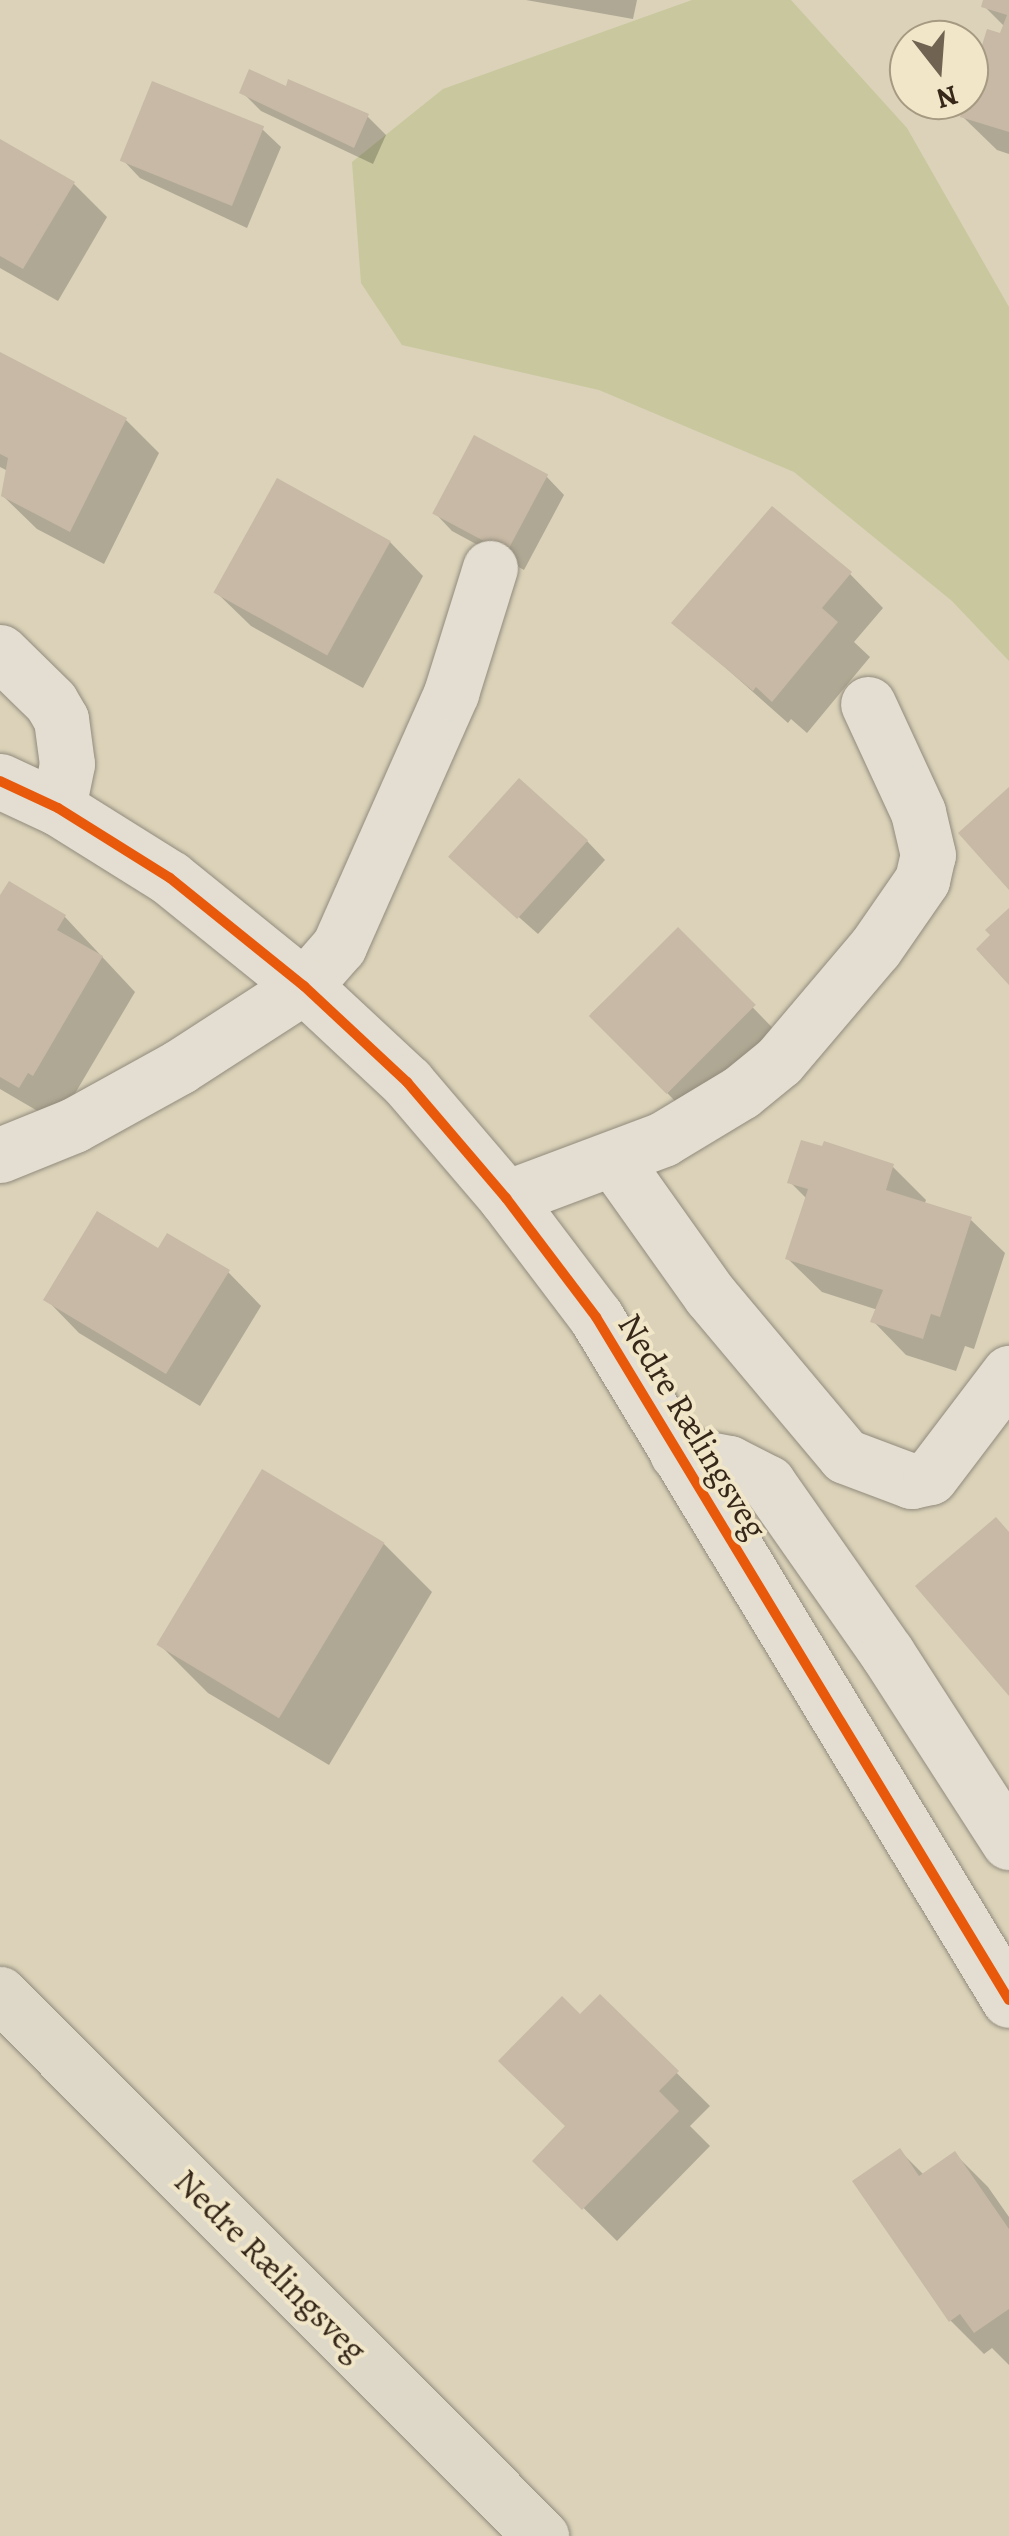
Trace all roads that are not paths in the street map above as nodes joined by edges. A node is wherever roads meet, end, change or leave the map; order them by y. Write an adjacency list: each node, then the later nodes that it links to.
1 (490, 568): 6 (street)
2 (0, 652): 5 (street)
3 (868, 704): 8 (street)
4 (0, 780): 5 (street, Nedre Rælingsveg)
5 (58, 808): 6 (street, Nedre Rælingsveg)
6 (304, 986): 7 (street); 9 (street, Nedre Rælingsveg)
7 (0, 1155)
8 (614, 1160): 9 (street); 10 (street)
9 (506, 1198): 11 (street, Nedre Rælingsveg)
10 (1009, 1373)
11 (678, 1453): 12 (street); 14 (street, Nedre Rælingsveg)
12 (1009, 1842)
13 (0, 1994): 15 (main road, Nedre Rælingsveg)
14 (1009, 2000)
15 (542, 2536)

